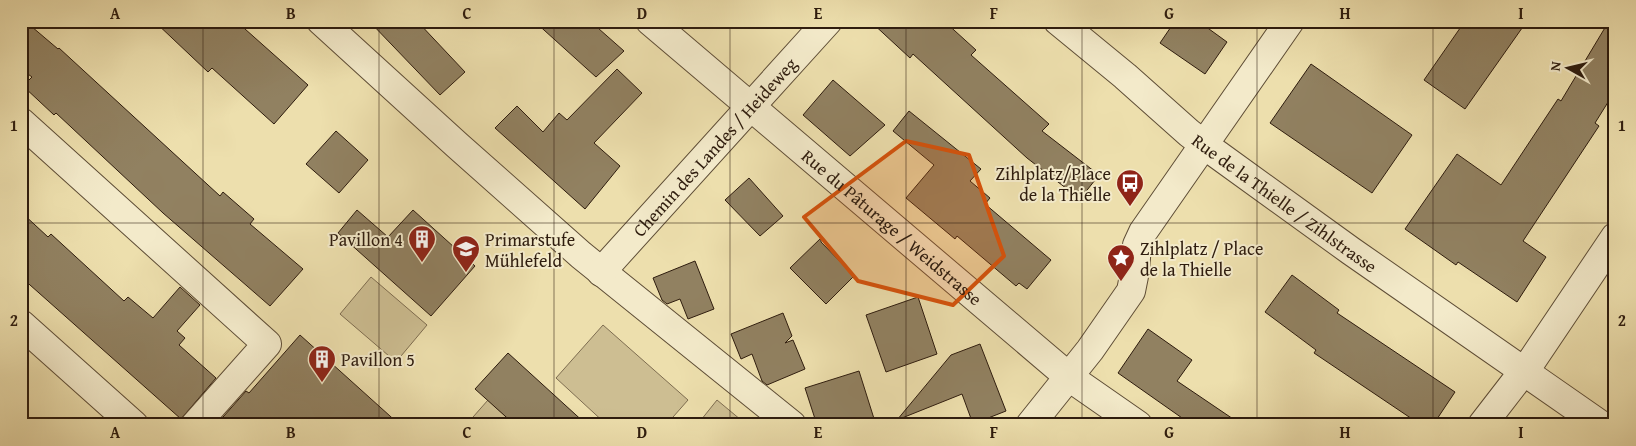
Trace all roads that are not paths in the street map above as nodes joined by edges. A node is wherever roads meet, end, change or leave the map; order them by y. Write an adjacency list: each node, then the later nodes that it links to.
1 (321, 21): 10 (street)
2 (650, 21): 6 (street, Rue du Pâturage / Weidstrasse)
3 (828, 21): 6 (street, Chemin des Landes / Heideweg)
4 (1058, 21): 8 (street, Rue de la Thielle / Zihlstrasse)
5 (1290, 21): 8 (street)
6 (750, 106): 10 (street, Chemin des Landes / Heideweg); 13 (street, Rue du Pâturage / Weidstrasse)
7 (21, 122): 15 (street)
8 (1204, 145): 12 (street, Rue de la Thielle / Zihlstrasse); 13 (street)
9 (1615, 237): 12 (street)
10 (601, 272): 16 (street)
11 (21, 324): 14 (street)
12 (1523, 371): 19 (street); 20 (street, Rue de la Thielle / Zihlstrasse)
13 (1069, 377): 17 (street); 18 (street, Rue du Pâturage / Weidstrasse)
14 (134, 425)
15 (195, 425)
16 (792, 425)
17 (1030, 425)
18 (1138, 425)
19 (1482, 425)
20 (1601, 425)

